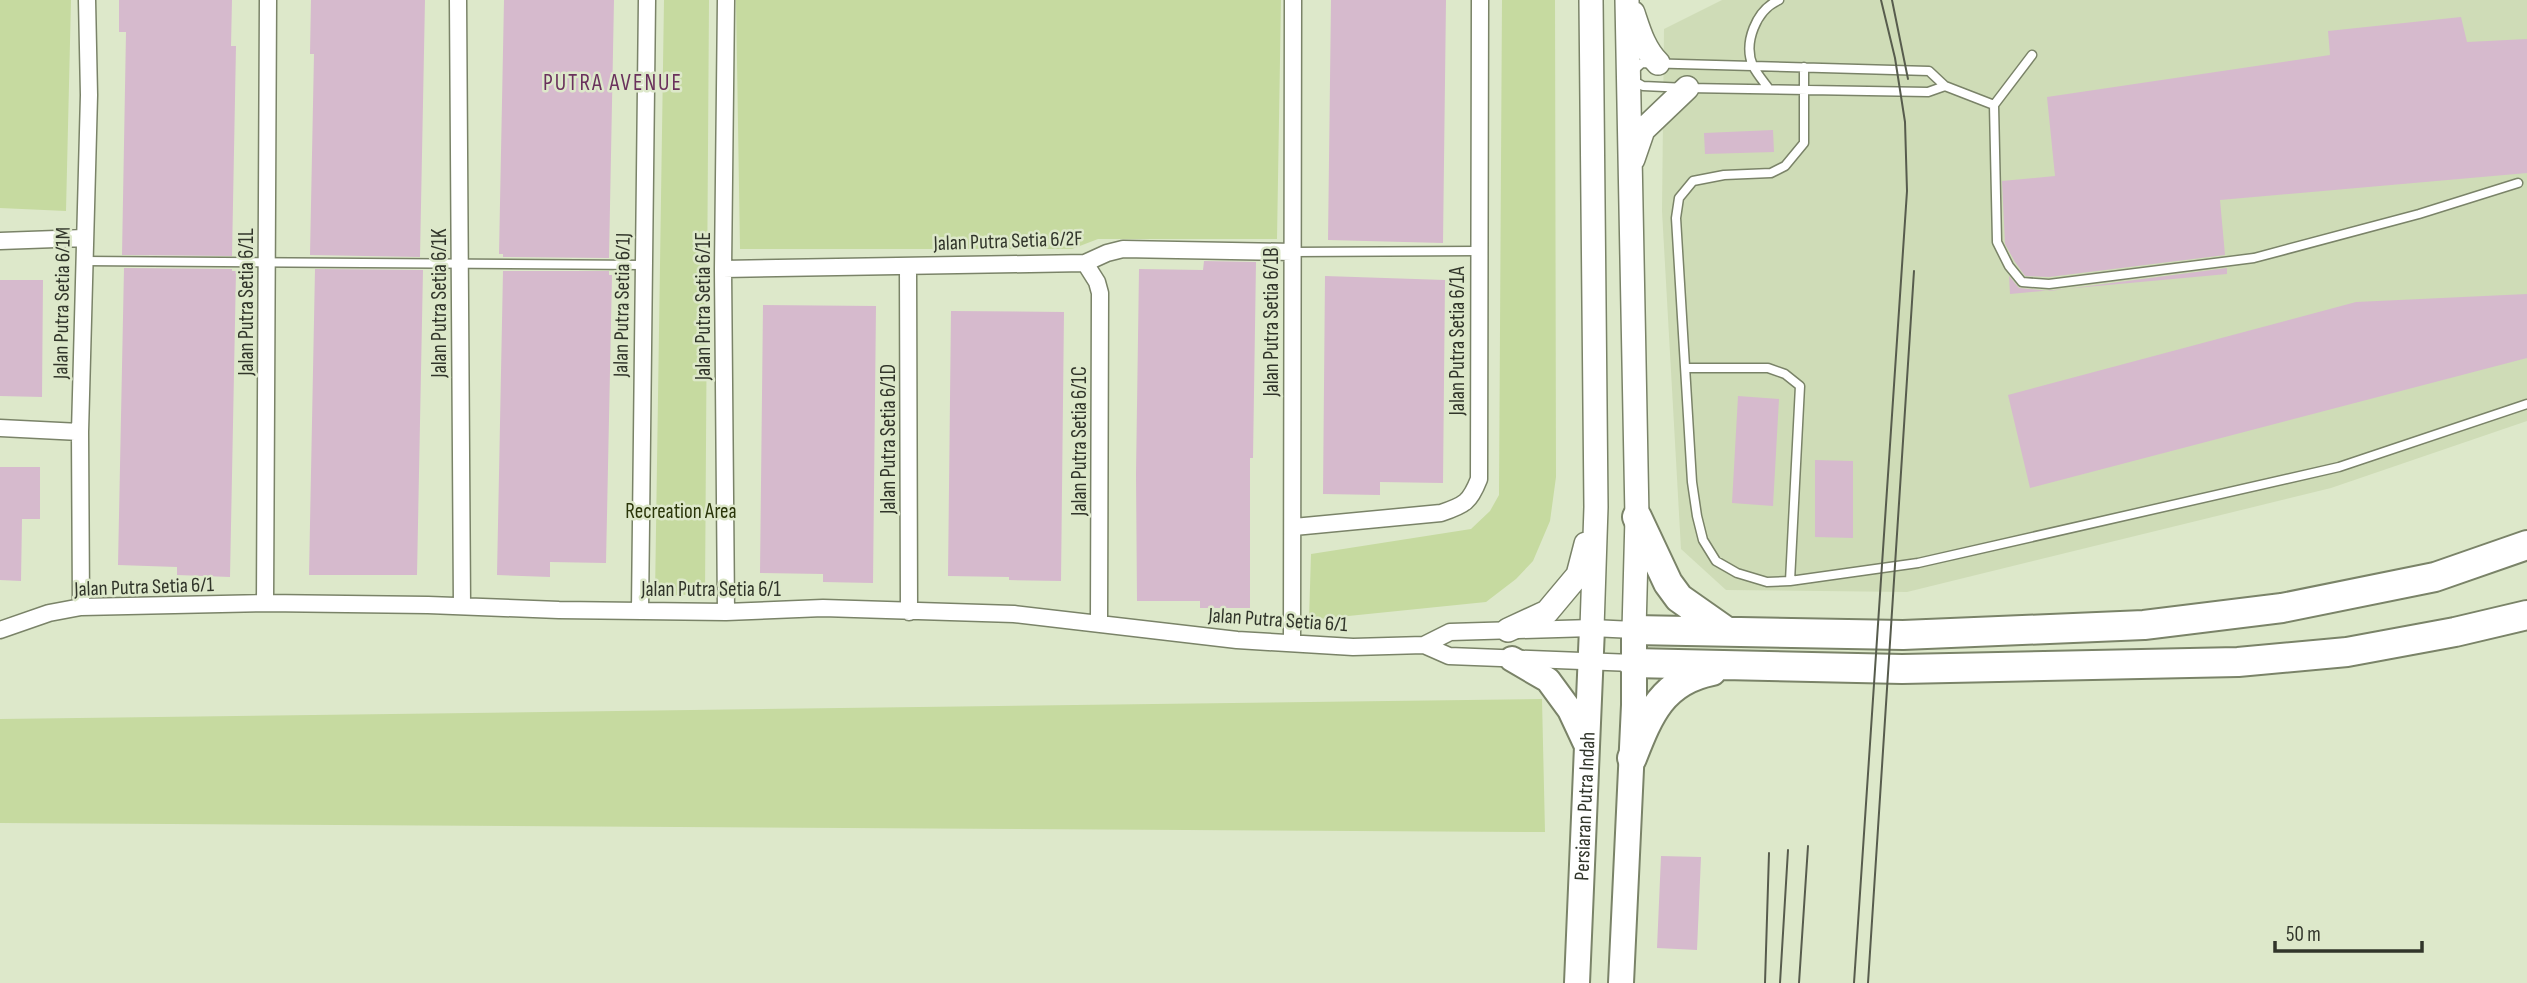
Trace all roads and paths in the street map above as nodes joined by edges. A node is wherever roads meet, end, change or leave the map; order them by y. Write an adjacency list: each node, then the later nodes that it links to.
1 (87, 0): 25 (street, Jalan Putra Setia 6/1M)
2 (268, 0): 30 (street, Jalan Putra Setia 6/1L)
3 (458, 0): 32 (street, Jalan Putra Setia 6/1K)
4 (647, 0): 33 (street, Jalan Putra Setia 6/1J)
5 (726, 0): 35 (street, Jalan Putra Setia 6/1E)
6 (1293, 0): 28 (street, Jalan Putra Setia 6/1B)
7 (1480, 0): 27 (street, Jalan Putra Setia 6/1A)
8 (1591, 0): 11 (main road)
9 (1628, 0): 13 (main road); 16 (main road)
10 (1779, 0): 14 (lane)
11 (1591, 32): 16 (main road); 22 (main road)
12 (2032, 55): 21 (lane)
13 (1658, 63): 14 (lane); 16 (lane)
14 (1753, 66): 15 (lane); 19 (lane)
15 (1804, 67): 17 (lane); 20 (lane)
16 (1627, 78): 18 (lane); 22 (main road); 23 (main road)
17 (1945, 86): 20 (lane); 21 (lane)
18 (1687, 88): 19 (lane); 23 (main road)
19 (1769, 89): 20 (lane)
20 (1804, 89): 36 (lane)
21 (1994, 104): 24 (lane)
22 (1592, 118): 40 (main road)
23 (1629, 169): 41 (main road)
24 (2518, 183)
25 (83, 238): 26 (street); 29 (street, Jalan Putra Setia 6/1M)
26 (0, 242)
27 (1478, 251): 28 (lane); 42 (street, Jalan Putra Setia 6/1A)
28 (1293, 252): 31 (street, Jalan Putra Setia 6/2F); 42 (street, Jalan Putra Setia 6/1B)
29 (83, 261): 30 (lane); 39 (street, Jalan Putra Setia 6/1M)
30 (266, 263): 32 (lane); 45 (street, Jalan Putra Setia 6/1L)
31 (1084, 263): 34 (street, Jalan Putra Setia 6/2F); 52 (street, Jalan Putra Setia 6/1C)
32 (460, 264): 33 (lane); 46 (street, Jalan Putra Setia 6/1K)
33 (643, 265): 48 (street, Jalan Putra Setia 6/1J)
34 (908, 266): 35 (street, Jalan Putra Setia 6/2F); 50 (street, Jalan Putra Setia 6/1D)
35 (723, 269): 49 (street, Jalan Putra Setia 6/1E)
36 (1687, 369): 44 (lane); 44 (lane)
37 (2527, 404): 44 (lane)
38 (0, 428): 39 (street)
39 (80, 432): 47 (street, Jalan Putra Setia 6/1M)
40 (1596, 507): 53 (main road); 54 (main road)
41 (1637, 517): 56 (main road); 57 (highway)
42 (1294, 527): 58 (street, Jalan Putra Setia 6/1B)
43 (2527, 545): 57 (highway)
44 (1790, 581)
45 (265, 603): 46 (street, Jalan Putra Setia 6/1); 47 (street, Jalan Putra Setia 6/1)
46 (462, 606): 48 (street, Jalan Putra Setia 6/1)
47 (81, 607): 55 (street, Jalan Putra Setia 6/1)
48 (640, 610): 49 (street, Jalan Putra Setia 6/1)
49 (726, 612): 50 (street, Jalan Putra Setia 6/1)
50 (909, 612): 52 (street, Jalan Putra Setia 6/1)
51 (2527, 615): 63 (highway)
52 (1099, 623): 58 (street, Jalan Putra Setia 6/1)
53 (1592, 628): 54 (street); 56 (street); 61 (main road, Persiaran Putra Indah)
54 (1508, 629): 59 (street)
55 (0, 630)
56 (1634, 630): 57 (highway); 62 (main road)
57 (1726, 631)
58 (1292, 643): 59 (street, Jalan Putra Setia 6/1)
59 (1424, 645): 60 (street)
60 (1512, 659): 61 (street); 64 (main road)
61 (1590, 662): 62 (street); 64 (main road, Persiaran Putra Indah)
62 (1633, 663): 63 (highway); 65 (main road)
63 (1735, 666): 65 (highway)
64 (1587, 746): 66 (main road, Persiaran Putra Indah)
65 (1632, 758): 67 (main road)
66 (1577, 983)
67 (1621, 983)

